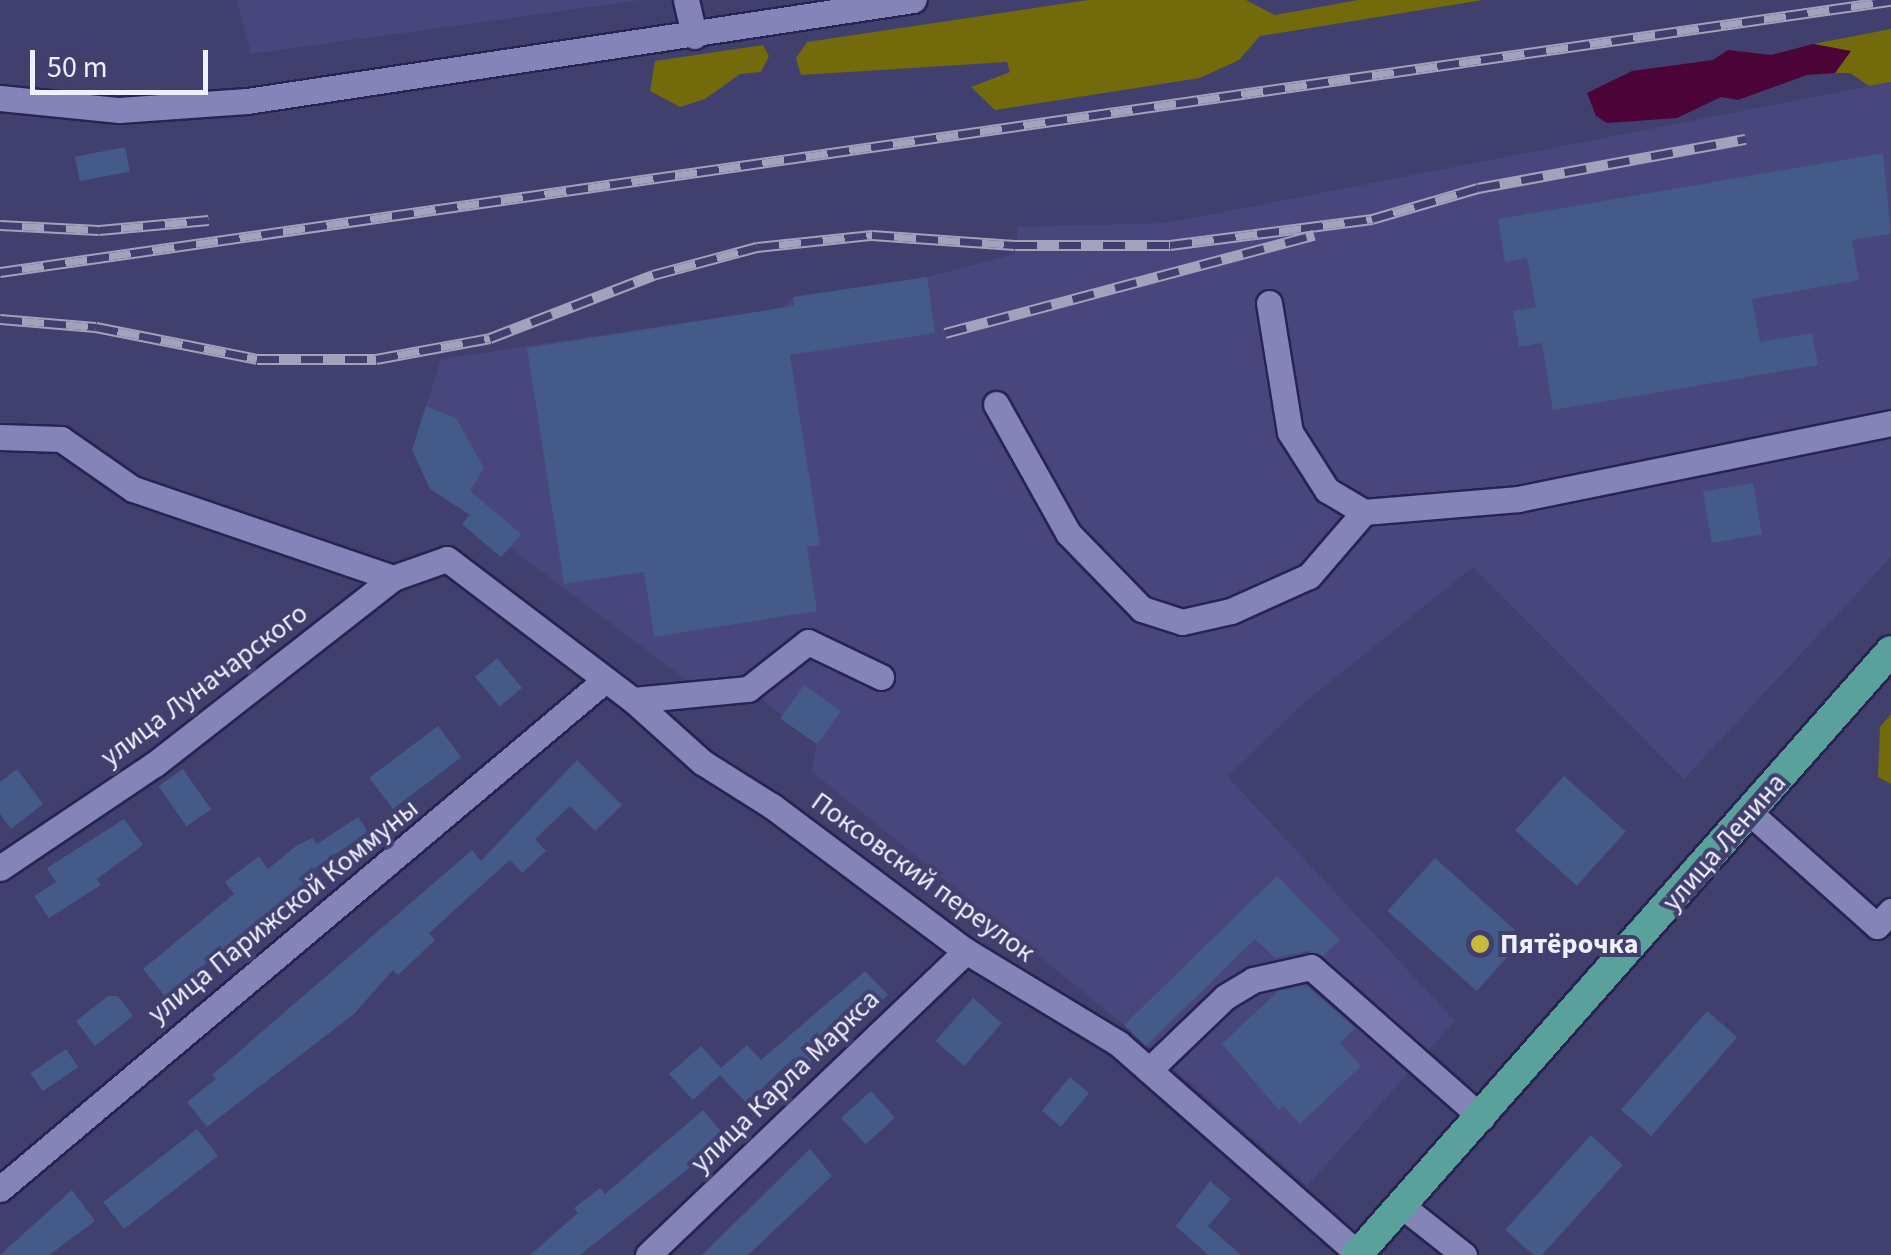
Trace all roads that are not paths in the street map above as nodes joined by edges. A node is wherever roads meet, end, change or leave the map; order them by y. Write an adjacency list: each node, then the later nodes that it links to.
1 (686, 0): 3 (street)
2 (913, 0): 3 (street)
3 (694, 36): 4 (street)
4 (0, 98)
5 (1269, 303): 9 (street)
6 (996, 404): 9 (street)
7 (1891, 423): 9 (street)
8 (7, 435): 11 (street)
9 (1364, 512)
10 (447, 558): 11 (street, улица Луначарского); 14 (street, Поксовский переулок)
11 (393, 578): 17 (street, улица Луначарского)
12 (1891, 652): 16 (main road, улица Ленина)
13 (881, 677): 15 (street)
14 (605, 680): 15 (street, Поксовский переулок); 22 (street, улица Парижской Коммуны)
15 (633, 700): 19 (street, Поксовский переулок)
16 (1749, 812): 18 (street); 21 (main road, улица Ленина)
17 (0, 868)
18 (1891, 911)
19 (966, 952): 20 (street, Поксовский переулок); 25 (street, улица Карла Маркса)
20 (1149, 1070): 21 (street); 24 (street, Поксовский переулок)
21 (1482, 1118): 23 (main road, улица Ленина)
22 (0, 1189)
23 (1402, 1206): 24 (main road, улица Ленина); 26 (street)
24 (1357, 1254)
25 (648, 1255)
26 (1464, 1255)

